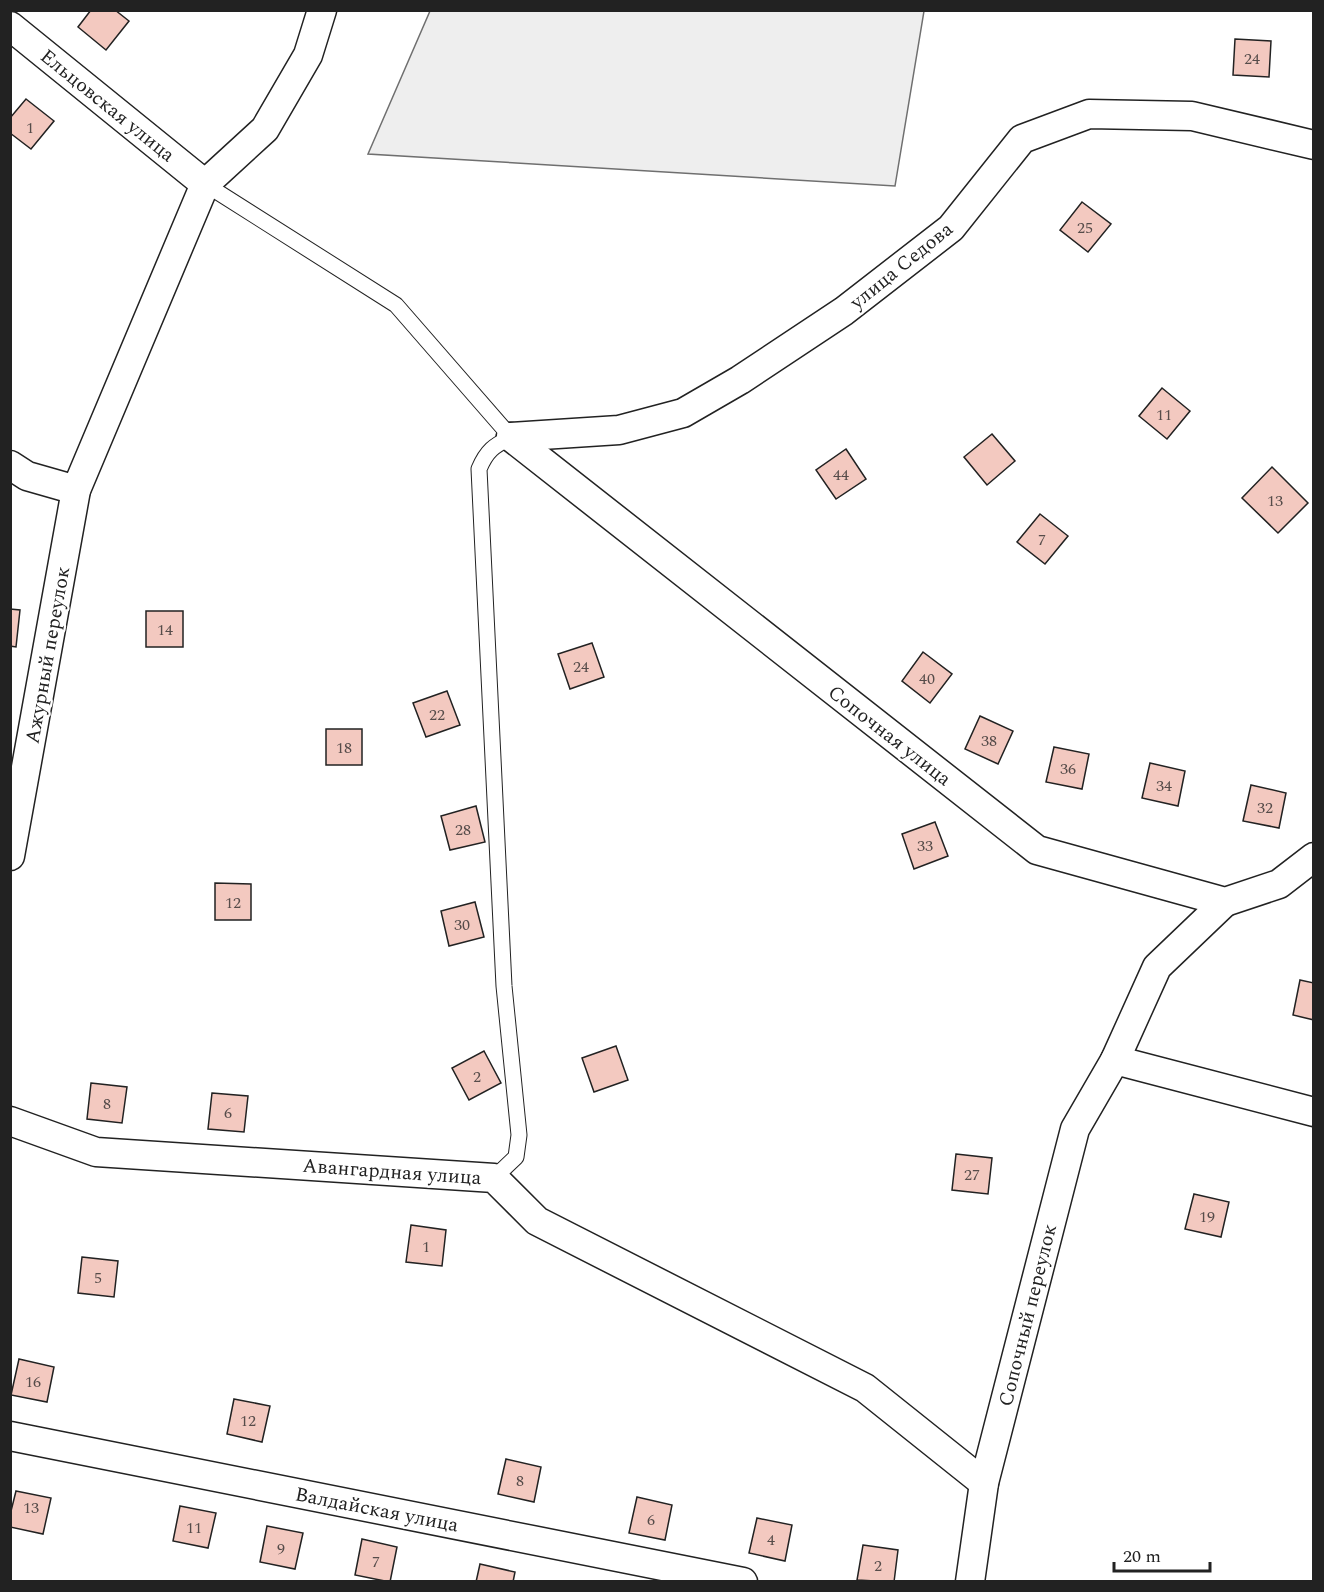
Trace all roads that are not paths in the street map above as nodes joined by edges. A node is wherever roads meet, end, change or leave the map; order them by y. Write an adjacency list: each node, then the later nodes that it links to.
1 (322, 10): 4 (street)
2 (10, 26): 4 (street, Ельцовская улица)
3 (1314, 145): 5 (street, улица Седова)
4 (205, 184): 5 (lane); 7 (street, Ажурный переулок)
5 (511, 437): 10 (street, Сопочная улица); 14 (lane)
6 (10, 465): 7 (street)
7 (76, 490): 8 (street, Ажурный переулок)
8 (10, 856)
9 (1314, 857): 10 (street)
10 (1225, 902): 11 (street, Сопочный переулок)
11 (1115, 1060): 12 (street); 16 (street, Сопочный переулок)
12 (1314, 1112)
13 (10, 1121): 14 (street, Авангардная улица)
14 (494, 1178): 16 (street, Авангардная улица)
15 (10, 1436): 17 (street, Валдайская улица)
16 (984, 1483): 18 (street, Сопочный переулок)
17 (743, 1581)
18 (970, 1581)

